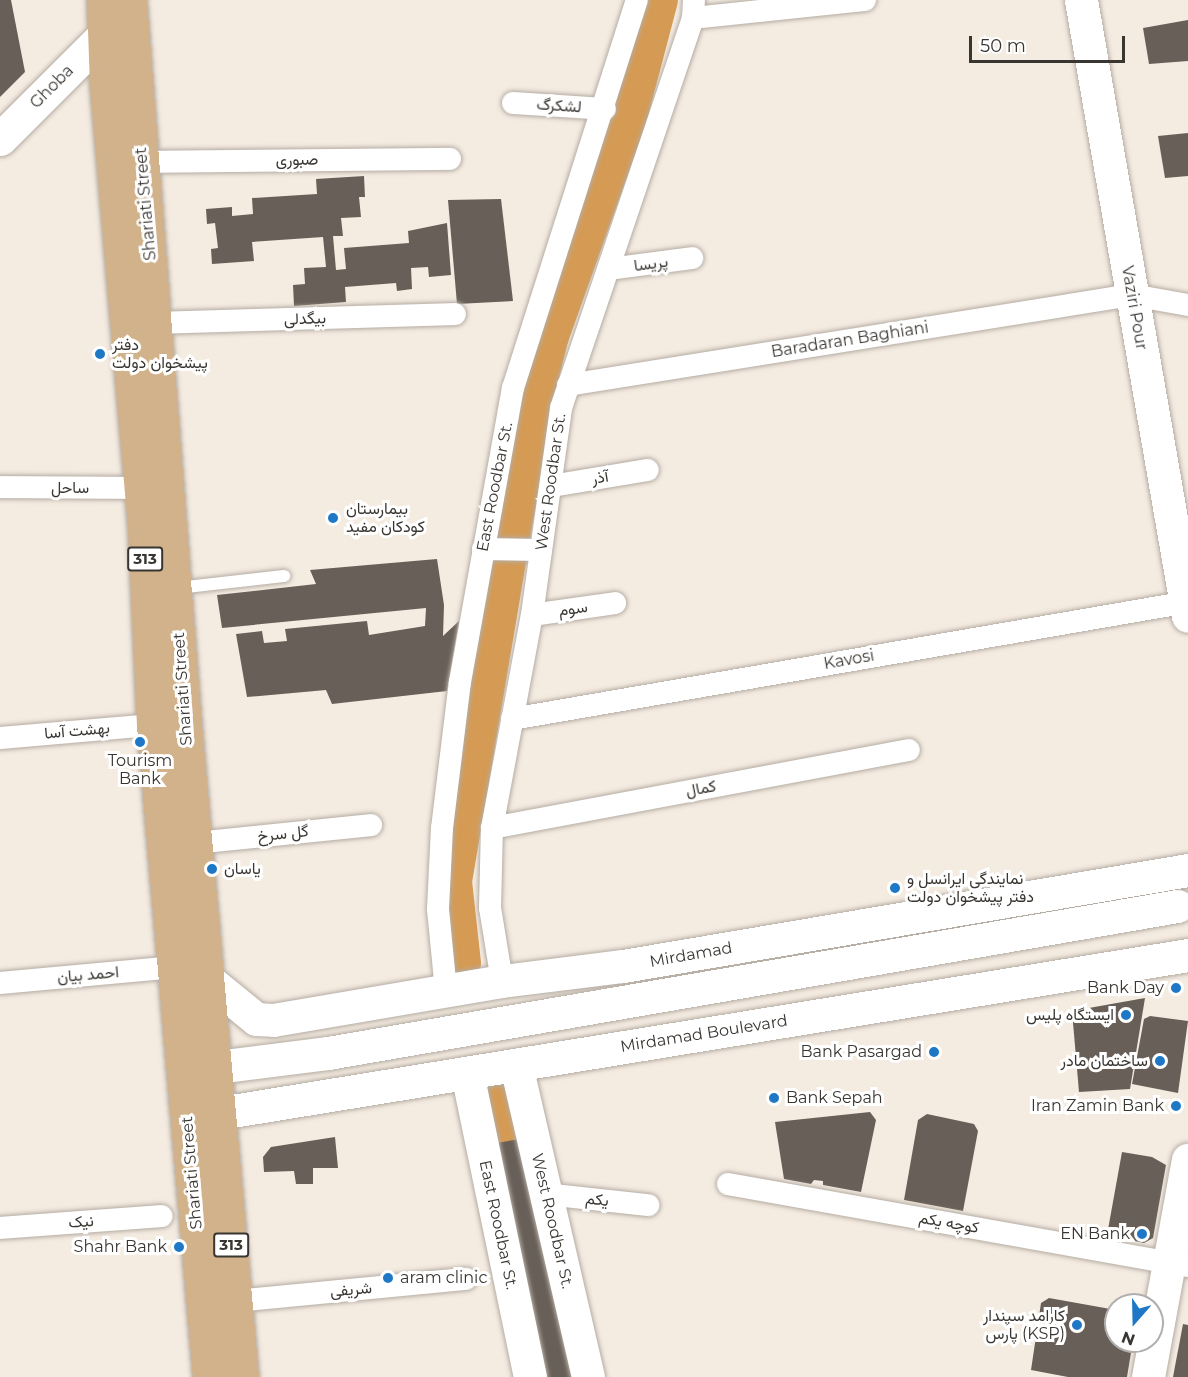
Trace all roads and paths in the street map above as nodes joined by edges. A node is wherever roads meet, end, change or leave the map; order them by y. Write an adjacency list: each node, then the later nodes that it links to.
1 (109, 0): 6 (main road, Shariati Street / 313); 11 (main road, Shariati Street / 313)
2 (637, 0): 8 (street, East Roodbar St.)
3 (865, 0): 5 (street)
4 (1081, 0): 14 (main road, Vaziri Pour)
5 (693, 9): 13 (street, West Roodbar St.)
6 (105, 35): 9 (main road, Ghoba); 22 (main road, Shariati Street / 313)
7 (513, 103): 8 (street, لشکرگ)
8 (605, 109): 23 (street, East Roodbar St.)
9 (0, 139)
10 (450, 159): 11 (street, صبوری)
11 (143, 162): 17 (main road, Shariati Street / 313)
12 (692, 258): 13 (street, پریسا)
13 (609, 269): 18 (street, West Roodbar St.)
14 (1132, 295): 15 (street, Baradaran Baghiani); 18 (street, Baradaran Baghiani); 28 (main road, Vaziri Pour)
15 (1188, 305)
16 (455, 314): 17 (street, بیگدلی)
17 (156, 323): 26 (main road, Shariati Street / 313)
18 (568, 385): 20 (street, West Roodbar St.)
19 (648, 470): 20 (street, آذر)
20 (551, 486): 24 (street, West Roodbar St.)
21 (0, 488): 22 (street, ساحل)
22 (140, 488): 31 (main road, Shariati Street / 313)
23 (483, 549): 24 (street); 49 (street, East Roodbar St.)
24 (541, 550): 29 (street, West Roodbar St.)
25 (284, 576): 26 (lane)
26 (176, 588): 36 (main road, Shariati Street / 313)
27 (615, 603): 29 (street, سوم)
28 (1187, 607): 30 (street, Kavosi)
29 (532, 615): 30 (street, West Roodbar St.)
30 (512, 719): 35 (street, West Roodbar St.)
31 (153, 725): 32 (street, بهشت آسا); 43 (main road, Shariati Street / 313)
32 (0, 738)
33 (909, 750): 35 (street, کمال)
34 (371, 825): 36 (street, گل سرخ)
35 (492, 828): 47 (street, West Roodbar St.)
36 (195, 843): 46 (main road, Shariati Street / 313)
37 (1188, 870): 38 (main road); 42 (main road, Mirdamad)
38 (1177, 906): 39 (main road); 40 (main road)
39 (1030, 931): 44 (main road); 45 (main road)
40 (1188, 940)
41 (1188, 955): 45 (main road, Mirdamad Boulevard)
42 (623, 966): 44 (main road); 47 (main road, Mirdamad)
43 (175, 967): 48 (street, احمد بیان); 53 (main road, Shariati Street / 313)
44 (751, 977): 50 (main road)
45 (1046, 978): 51 (main road, Mirdamad Boulevard)
46 (207, 979): 49 (main road, Mirdamad); 52 (main road, Shariati Street / 313)
47 (502, 981): 49 (main road, Mirdamad)
48 (0, 983)
49 (446, 991)
50 (327, 1053): 52 (main road); 55 (main road)
51 (516, 1065): 54 (main road, Mirdamad Boulevard); 60 (main road, West Roodbar St.)
52 (216, 1067): 53 (main road); 56 (main road, Shariati Street / 313)
53 (184, 1072): 57 (main road, Shariati Street / 313)
54 (467, 1073): 55 (main road, Mirdamad Boulevard); 69 (main road, East Roodbar St.)
55 (332, 1094): 56 (main road, Mirdamad Boulevard)
56 (220, 1113): 57 (main road); 66 (main road, Shariati Street / 313)
57 (188, 1118): 67 (main road, Shariati Street / 313)
58 (1188, 1160): 64 (main road)
59 (728, 1184): 64 (street, کوچه یکم)
60 (546, 1194): 61 (street, یکم); 70 (main road, West Roodbar St.)
61 (648, 1205)
62 (162, 1216): 63 (street, نیک)
63 (0, 1228)
64 (1179, 1265): 71 (main road)
65 (466, 1279): 66 (street, شریفی)
66 (236, 1300): 68 (main road, Shariati Street / 313)
67 (209, 1377)
68 (242, 1377)
69 (530, 1377)
70 (588, 1377)
71 (1148, 1377)

